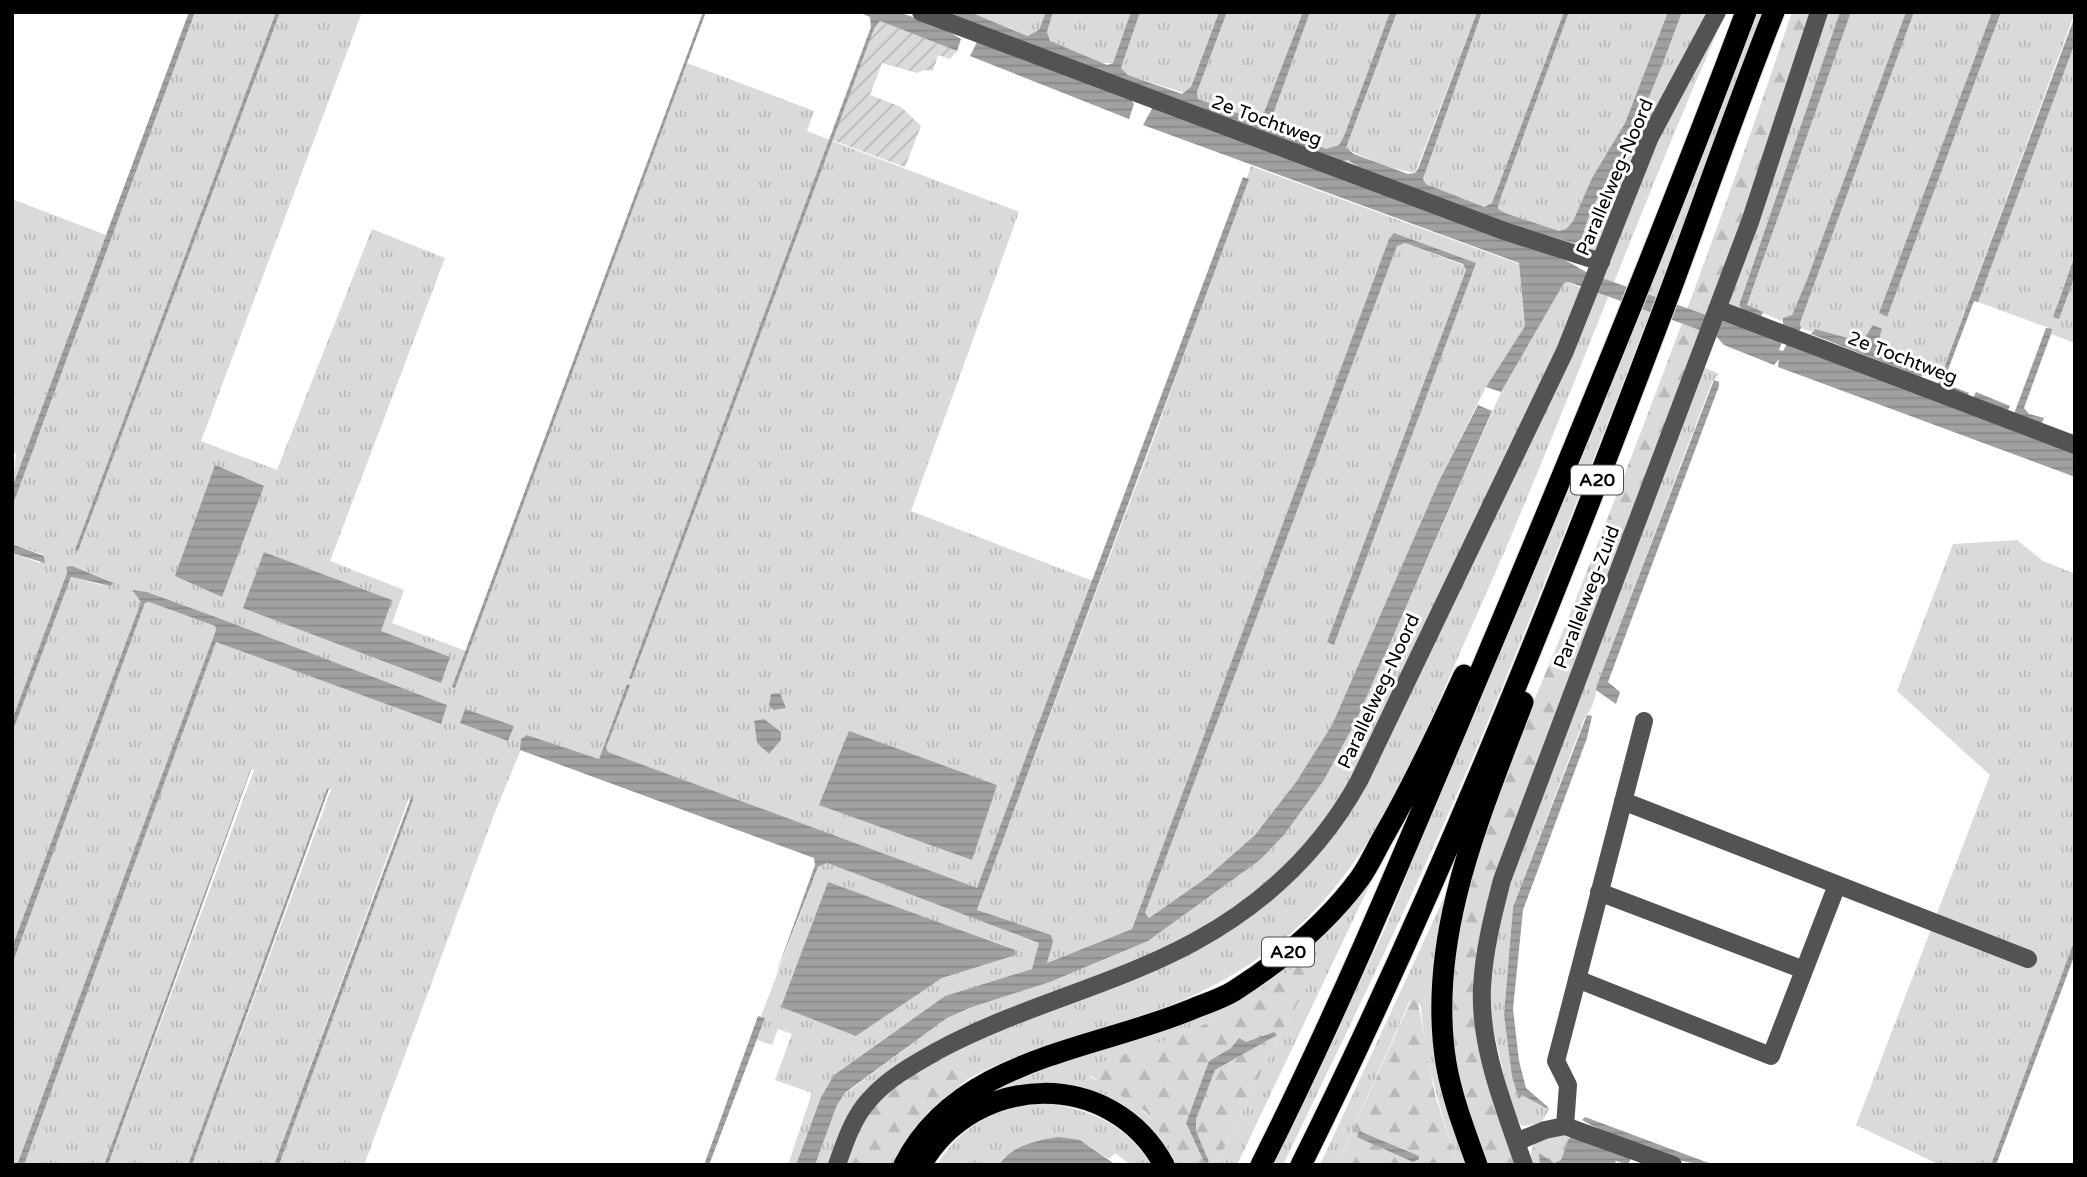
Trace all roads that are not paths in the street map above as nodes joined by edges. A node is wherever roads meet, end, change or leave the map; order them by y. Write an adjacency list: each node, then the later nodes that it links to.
1 (921, 12): 6 (street, 2e Tochtweg)
2 (1717, 12): 6 (street, Parallelweg-Noord)
3 (1746, 12): 9 (highway, A20)
4 (1774, 12): 10 (highway, A20)
5 (1819, 12): 7 (street, Parallelweg-Zuid)
6 (1599, 267): 20 (street, Parallelweg-Noord)
7 (1715, 312): 8 (street, 2e Tochtweg); 19 (street, Parallelweg-Zuid)
8 (2075, 445)
9 (1518, 584): 21 (highway, A20); 24 (highway, A20)
10 (1539, 630): 25 (highway, A20); 26 (highway, A20)
11 (1644, 721): 12 (street)
12 (1623, 801): 13 (street); 14 (street)
13 (1837, 885): 15 (street); 16 (street)
14 (1599, 892): 16 (street); 17 (street)
15 (2028, 960)
16 (1804, 970): 17 (street)
17 (1577, 979): 18 (street)
18 (1565, 1126): 19 (street); 28 (street)
19 (1516, 1142): 27 (street, Parallelweg-Zuid)
20 (837, 1165)
21 (904, 1165)
22 (922, 1165): 23 (highway)
23 (1164, 1165)
24 (1261, 1165)
25 (1301, 1165)
26 (1477, 1165)
27 (1524, 1165)
28 (1673, 1165)

